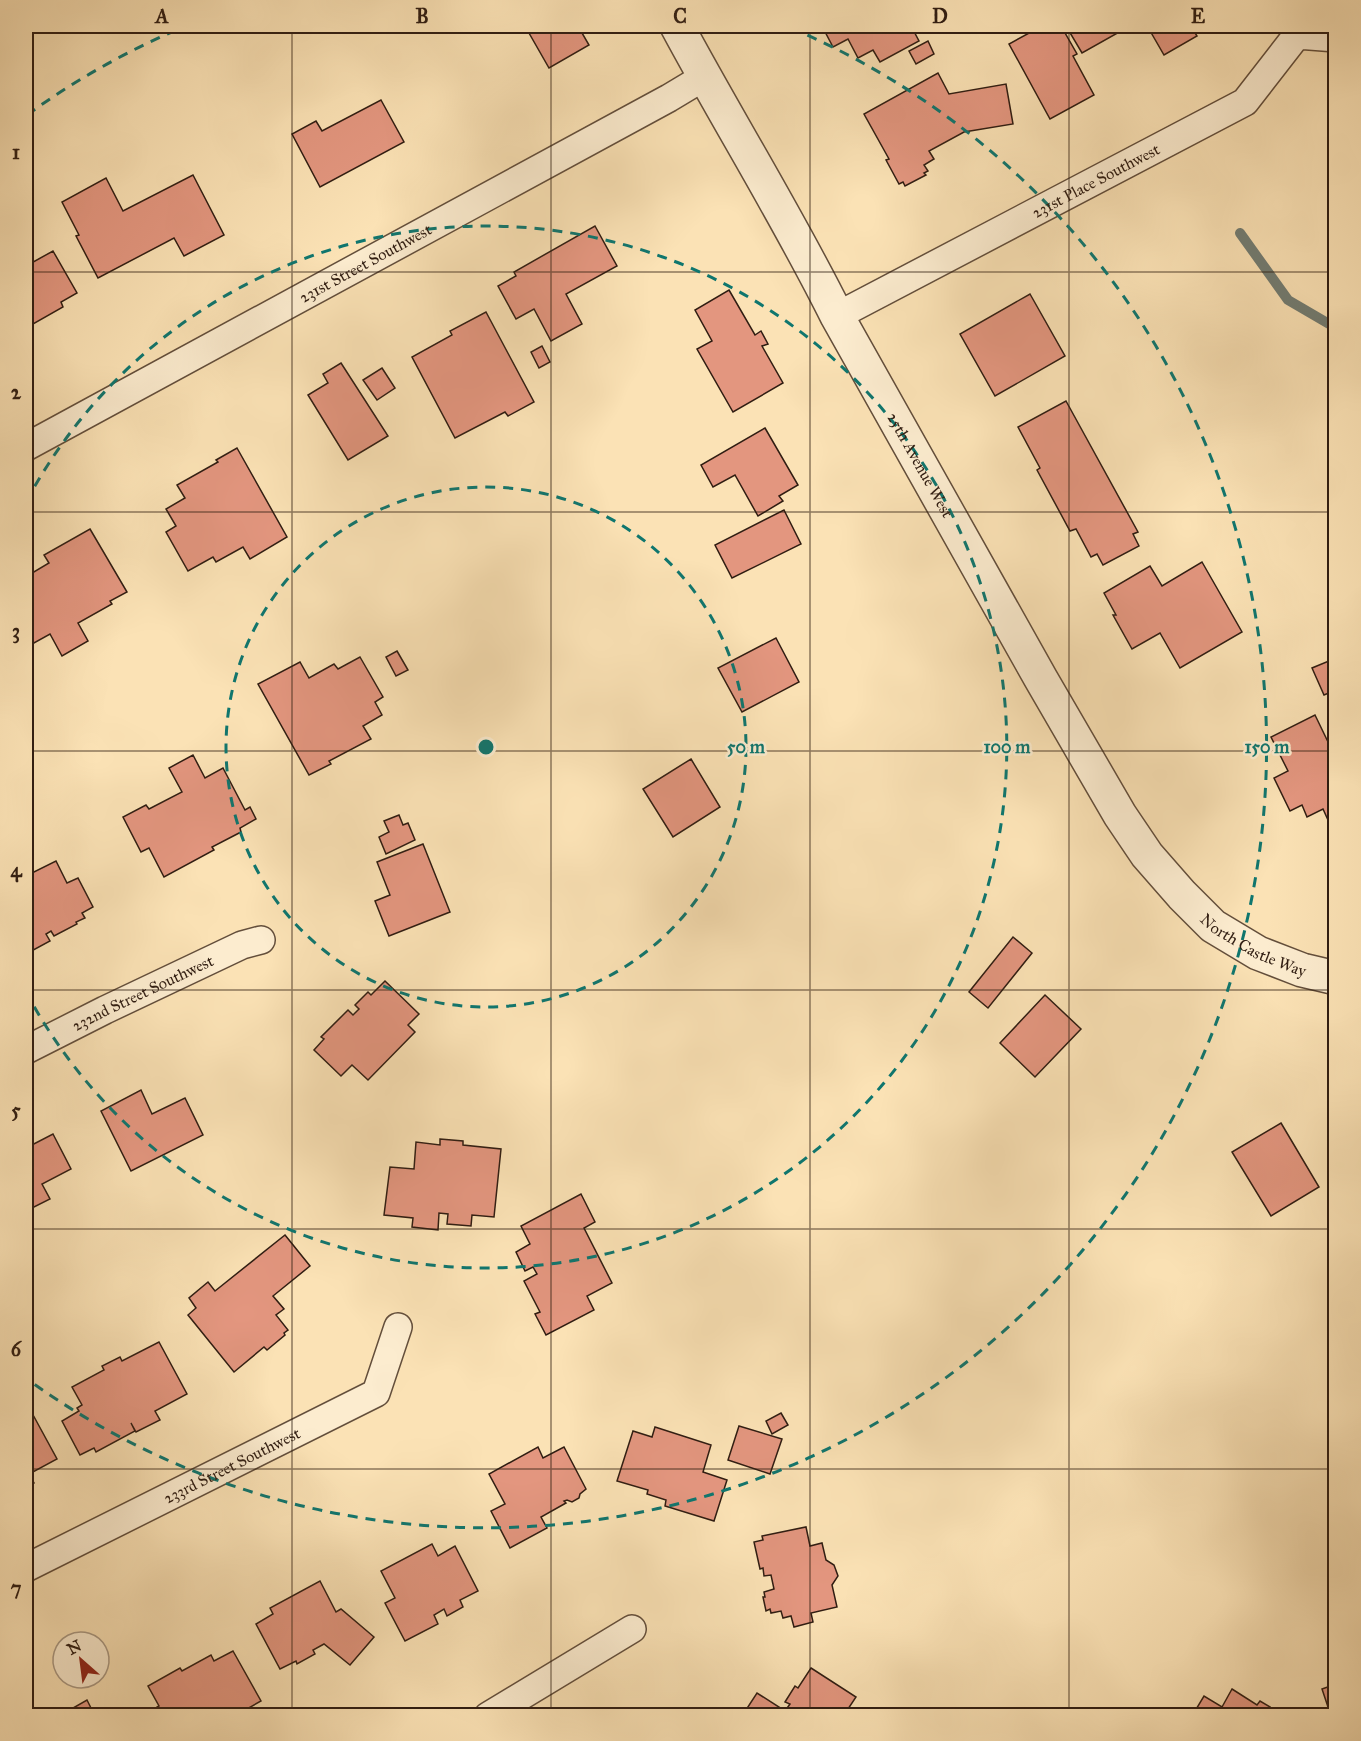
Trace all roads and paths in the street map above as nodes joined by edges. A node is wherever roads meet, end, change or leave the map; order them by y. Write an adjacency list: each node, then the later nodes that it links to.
1 (677, 26): 4 (street, 25th Avenue West)
2 (1296, 30): 3 (street, 231st Place Southwest); 5 (street, 231st Place Southwest)
3 (1335, 38)
4 (704, 77): 5 (street, 25th Avenue West); 6 (street, 231st Street Southwest)
5 (837, 316): 7 (street, 25th Avenue West)
6 (26, 447)
7 (1182, 895): 9 (street, North Castle Way)
8 (261, 940): 10 (street, 232nd Street Southwest)
9 (1335, 978)
10 (26, 1050)
11 (398, 1327): 12 (street, 233rd Street Southwest)
12 (26, 1568)
13 (632, 1629): 14 (street)
14 (488, 1716)

